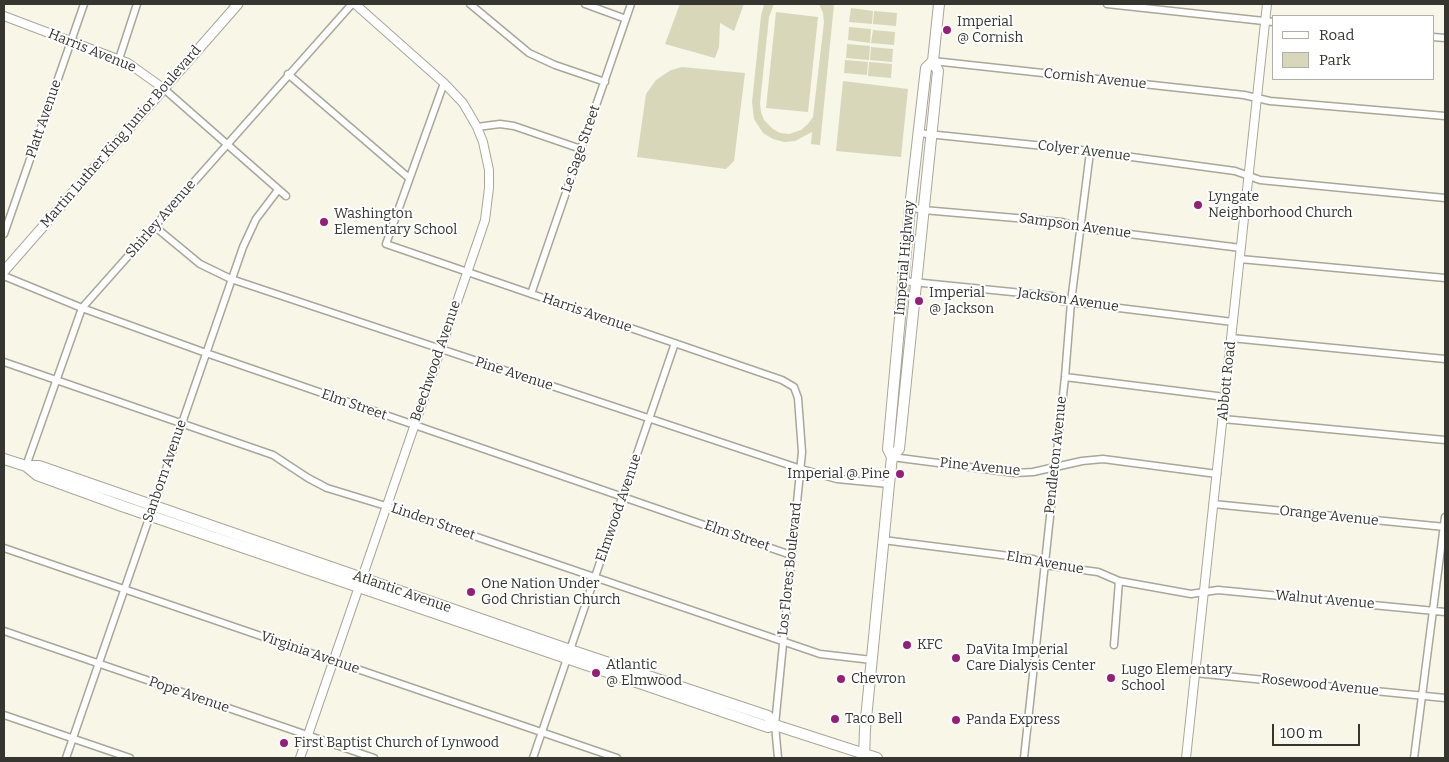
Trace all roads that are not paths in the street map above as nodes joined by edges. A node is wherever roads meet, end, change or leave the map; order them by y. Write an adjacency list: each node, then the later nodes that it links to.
1 (84, 4): 14 (street, Platt Avenue)
2 (137, 4): 15 (street)
3 (238, 4): 20 (main road, Martin Luther King Junior Boulevard)
4 (353, 4): 17 (street, Shirley Avenue); 19 (street, Beechwood Avenue)
5 (470, 4): 18 (street)
6 (586, 4): 12 (street)
7 (631, 4): 12 (street, Le Sage Street)
8 (939, 4): 16 (main road, Imperial Highway)
9 (1107, 4): 13 (street)
10 (1267, 4): 13 (street, Abbott Road)
11 (4, 16): 14 (street, Harris Avenue)
12 (626, 19): 18 (street, Le Sage Street)
13 (1269, 21): 21 (street, Abbott Road)
14 (71, 42): 15 (street, Harris Avenue); 38 (street, Platt Avenue)
15 (119, 59): 20 (street, Harris Avenue)
16 (933, 61): 21 (street, Cornish Avenue); 24 (main road, Imperial Highway); 25 (main road, Imperial Highway)
17 (288, 74): 26 (street, Shirley Avenue); 30 (street)
18 (605, 82): 27 (street, Le Sage Street)
19 (444, 83): 23 (street, Beechwood Avenue); 30 (street)
20 (163, 88): 26 (street, Harris Avenue); 41 (main road, Martin Luther King Junior Boulevard)
21 (1257, 98): 22 (street, Cornish Avenue); 29 (street, Abbott Road)
22 (1445, 116)
23 (477, 127): 27 (street); 42 (street, Beechwood Avenue)
24 (918, 133): 25 (street, Colyer Avenue); 34 (main road, Imperial Highway)
25 (931, 134): 28 (street, Colyer Avenue); 35 (main road, Imperial Highway)
26 (226, 144): 31 (street, Harris Avenue); 36 (street, Shirley Avenue)
27 (581, 149): 48 (street, Le Sage Street)
28 (1090, 152): 29 (street, Colyer Avenue); 37 (street, Pendleton Avenue)
29 (1249, 175): 33 (street, Colyer Avenue); 39 (street, Abbott Road)
30 (409, 178): 42 (street, Harris Avenue)
31 (278, 190): 32 (street, Harris Avenue); 45 (street, Sanborn Avenue)
32 (286, 196)
33 (1445, 198)
34 (910, 207): 35 (street, Sampson Avenue); 46 (main road, Imperial Highway)
35 (923, 210): 37 (street, Sampson Avenue); 47 (main road, Imperial Highway)
36 (154, 226): 45 (street, Pine Avenue); 50 (street, Shirley Avenue)
37 (1081, 228): 39 (street, Sampson Avenue); 49 (street, Pendleton Avenue)
38 (4, 234)
39 (1241, 248): 40 (street, Abbott Road)
40 (1240, 259): 44 (street); 51 (street, Abbott Road)
41 (4, 271)
42 (467, 272): 48 (street, Harris Avenue); 54 (street, Beechwood Avenue)
43 (4, 276): 50 (street, Elm Street)
44 (1445, 278)
45 (231, 279): 54 (street, Pine Avenue); 55 (street, Sanborn Avenue)
46 (903, 281): 47 (street, Jackson Avenue); 67 (main road, Imperial Highway)
47 (916, 282): 49 (street, Jackson Avenue); 67 (main road, Imperial Highway)
48 (531, 294): 53 (street, Harris Avenue)
49 (1072, 302): 51 (street, Jackson Avenue); 58 (street, Pendleton Avenue)
50 (82, 308): 55 (street, Elm Street); 59 (street, Shirley Avenue)
51 (1233, 322): 52 (street, Abbott Road)
52 (1231, 338): 56 (street); 61 (street, Abbott Road)
53 (675, 343): 60 (street, Harris Avenue); 62 (street, Elmwood Avenue)
54 (440, 349): 62 (street, Pine Avenue); 65 (street, Beechwood Avenue)
55 (206, 353): 64 (street, Sanborn Avenue); 65 (street, Elm Street)
56 (1445, 359)
57 (4, 362): 59 (street, Linden Street)
58 (1065, 377): 61 (street); 70 (street, Pendleton Avenue)
59 (55, 380): 64 (street, Linden Street); 69 (street, Shirley Avenue)
60 (788, 382): 71 (street, Los Flores Boulevard)
61 (1225, 397): 63 (street, Abbott Road)
62 (650, 418): 71 (street, Pine Avenue); 74 (street, Elmwood Avenue)
63 (1222, 419): 66 (street); 72 (street, Abbott Road)
64 (182, 423): 76 (street, Linden Street); 77 (street, Sanborn Avenue)
65 (413, 426): 74 (street, Elm Street); 76 (street, Beechwood Avenue)
66 (1445, 440)
67 (892, 457): 70 (street, Pine Avenue); 73 (main road, Imperial Highway)
68 (4, 459): 69 (main road, Atlantic Avenue)
69 (26, 466): 77 (main road, Atlantic Avenue)
70 (1055, 466): 72 (street, Pine Avenue); 83 (street, Pendleton Avenue)
71 (801, 469): 73 (street, Pine Avenue); 82 (street, Los Flores Boulevard)
72 (1217, 474): 75 (street, Abbott Road)
73 (889, 484): 80 (main road, Imperial Highway)
74 (624, 497): 82 (street, Elm Street); 84 (street, Elmwood Avenue)
75 (1213, 504): 79 (street, Orange Avenue); 88 (street, Abbott Road)
76 (386, 506): 84 (street, Linden Street); 86 (street, Beechwood Avenue)
77 (152, 511): 86 (main road, Atlantic Avenue); 87 (street, Sanborn Avenue)
78 (1445, 517): 79 (street)
79 (1445, 527): 89 (street)
80 (883, 540): 83 (street, Elm Avenue); 95 (main road, Imperial Highway)
81 (4, 548): 87 (street, Virginia Avenue)
82 (791, 555): 92 (street, Los Flores Boulevard)
83 (1044, 565): 85 (street, Elm Avenue); 115 (street, Pendleton Avenue)
84 (596, 577): 92 (street, Linden Street); 94 (street, Elmwood Avenue)
85 (1119, 581): 88 (street, Elm Avenue); 93 (street)
86 (361, 582): 94 (main road, Atlantic Avenue); 96 (street, Beechwood Avenue)
87 (124, 590): 96 (street, Virginia Avenue); 97 (street, Sanborn Avenue)
88 (1204, 592): 89 (street, Walnut Avenue); 98 (street, Abbott Road)
89 (1432, 610): 90 (street, Walnut Avenue); 99 (street)
90 (1445, 612)
91 (4, 631): 97 (street, Pope Avenue)
92 (782, 642): 95 (street, Linden Street); 102 (street, Los Flores Boulevard)
93 (1114, 645)
94 (569, 655): 102 (main road, Atlantic Avenue); 103 (street, Elmwood Avenue)
95 (872, 660): 106 (main road, Imperial Highway)
96 (334, 661): 103 (street, Virginia Avenue); 104 (street, Beechwood Avenue)
97 (99, 664): 104 (street, Pope Avenue); 105 (street, Sanborn Avenue)
98 (1195, 674): 99 (street, Rosewood Avenue); 116 (street, Abbott Road)
99 (1423, 695): 100 (street, Rosewood Avenue); 118 (street)
100 (1445, 698)
101 (4, 715): 105 (street)
102 (775, 725): 106 (main road, Atlantic Avenue); 113 (street, Los Flores Boulevard)
103 (542, 733): 111 (street, Elmwood Avenue); 112 (street, Virginia Avenue)
104 (308, 736): 109 (street, Beechwood Avenue); 110 (street, Pope Avenue)
105 (73, 739): 107 (street, Sanborn Avenue); 108 (street)
106 (865, 757): 114 (main road, Atlantic Avenue)
107 (66, 758)
108 (130, 758)
109 (300, 758)
110 (374, 758)
111 (534, 758)
112 (617, 758)
113 (778, 758)
114 (877, 758)
115 (1024, 758)
116 (1186, 758): 117 (street)
117 (1191, 758)
118 (1414, 758)

